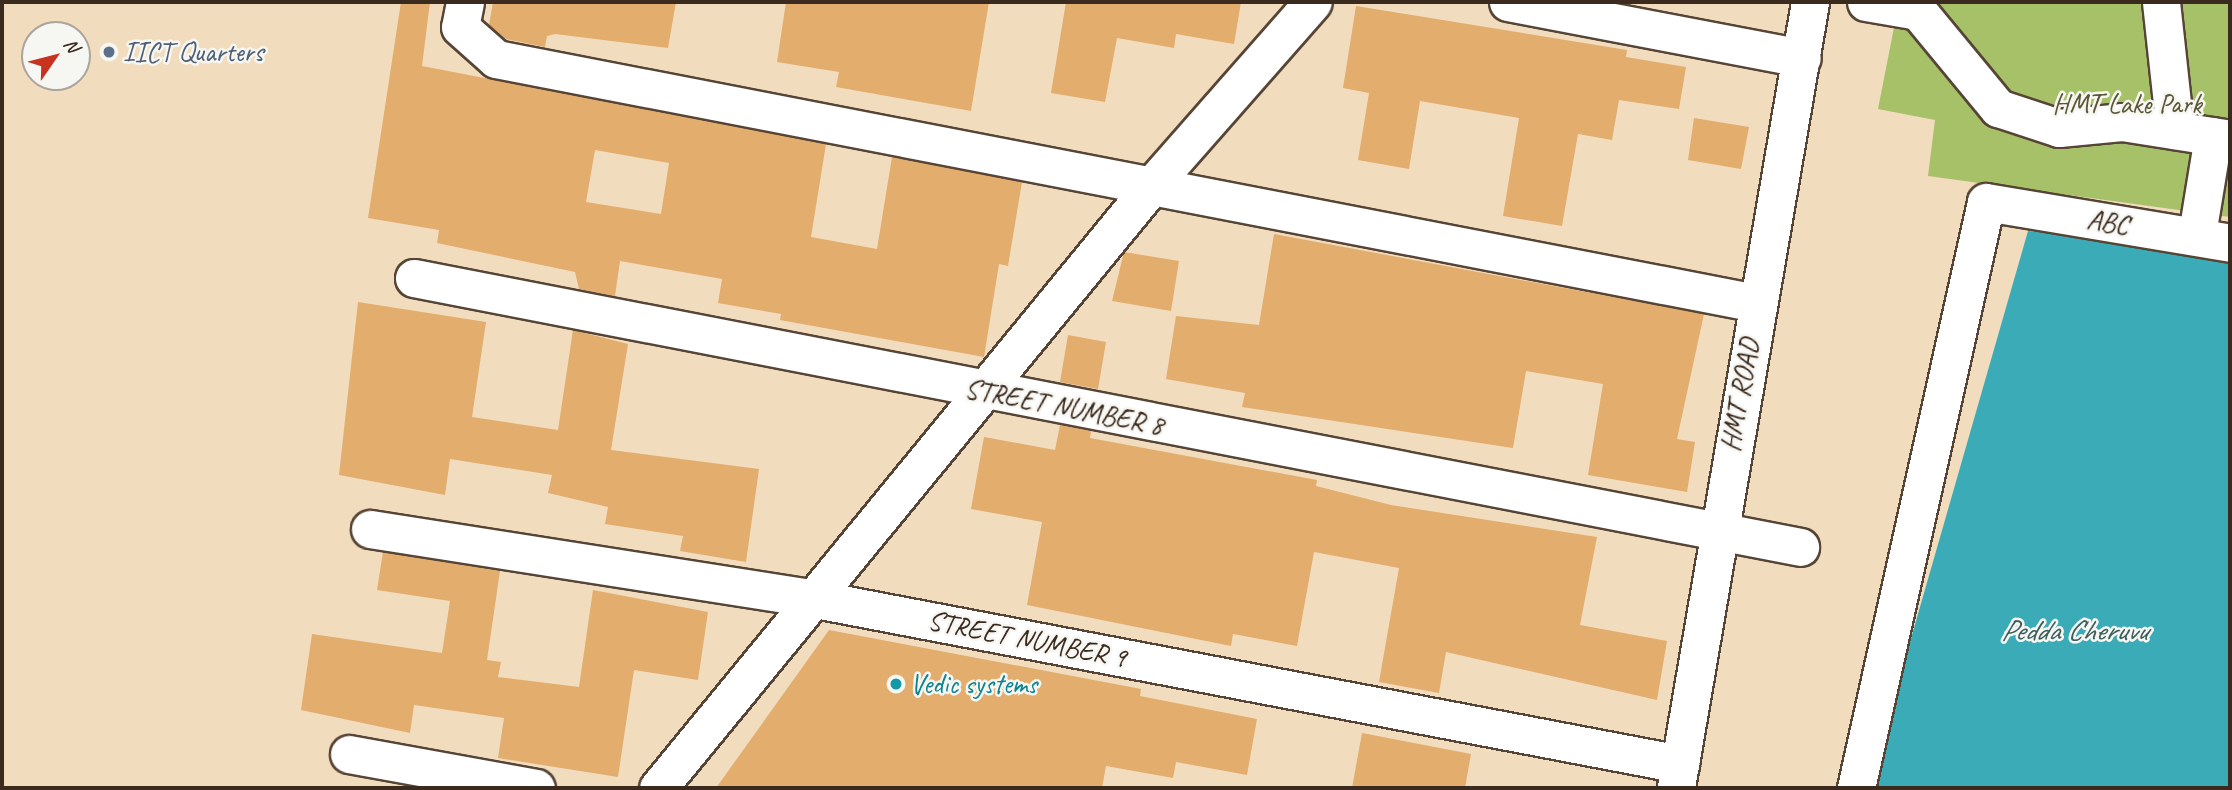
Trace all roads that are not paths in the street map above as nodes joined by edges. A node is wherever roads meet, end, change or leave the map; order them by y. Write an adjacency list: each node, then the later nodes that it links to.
1 (465, 2): 11 (street)
2 (1313, 2): 11 (street)
3 (1508, 2): 8 (street)
4 (1810, 2): 8 (street, HMT ROAD)
5 (1866, 2): 7 (street)
6 (2161, 2): 9 (street)
7 (1925, 7): 9 (street)
8 (1802, 58): 15 (street, HMT ROAD)
9 (2175, 130): 10 (street)
10 (2221, 137): 12 (street)
11 (1153, 184): 15 (street); 16 (street)
12 (2198, 228)
13 (2230, 243): 25 (street, ABC)
14 (414, 278): 16 (street, STREET NUMBER 8)
15 (1756, 303): 18 (street, HMT ROAD)
16 (985, 392): 18 (street, STREET NUMBER 8); 20 (street)
17 (370, 529): 20 (street, STREET NUMBER 9)
18 (1715, 531): 19 (street, STREET NUMBER 8); 22 (street, HMT ROAD)
19 (1800, 547)
20 (810, 598): 22 (street, STREET NUMBER 9); 24 (street)
21 (349, 754): 23 (street)
22 (1678, 776)
23 (537, 788)
24 (658, 788)
25 (1856, 788)

